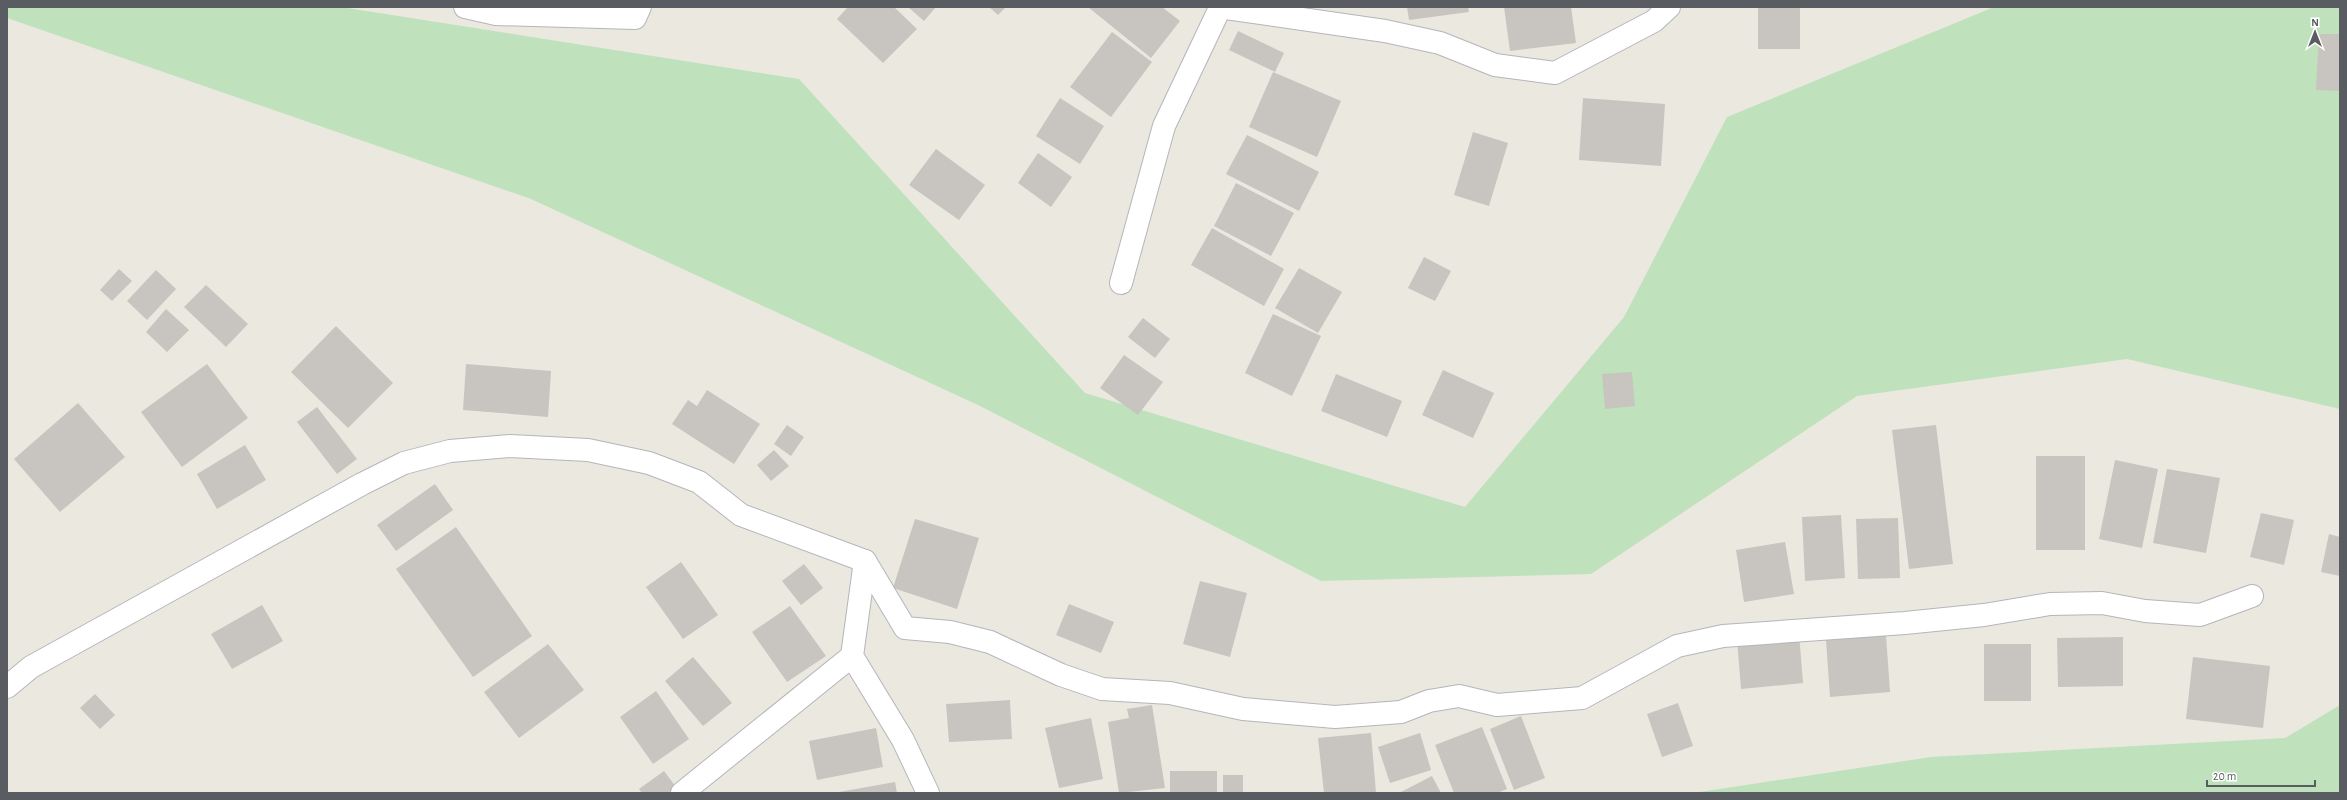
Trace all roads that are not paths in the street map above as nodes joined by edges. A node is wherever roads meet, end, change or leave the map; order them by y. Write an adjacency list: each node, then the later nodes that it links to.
1 (465, 7): 2 (street)
2 (640, 7)
3 (1670, 7): 4 (street)
4 (1219, 8): 5 (street)
5 (1121, 283)
6 (865, 561): 7 (street); 8 (street); 9 (street)
7 (2252, 596)
8 (852, 656): 10 (street); 11 (street)
9 (7, 687)
10 (682, 793)
11 (928, 793)

